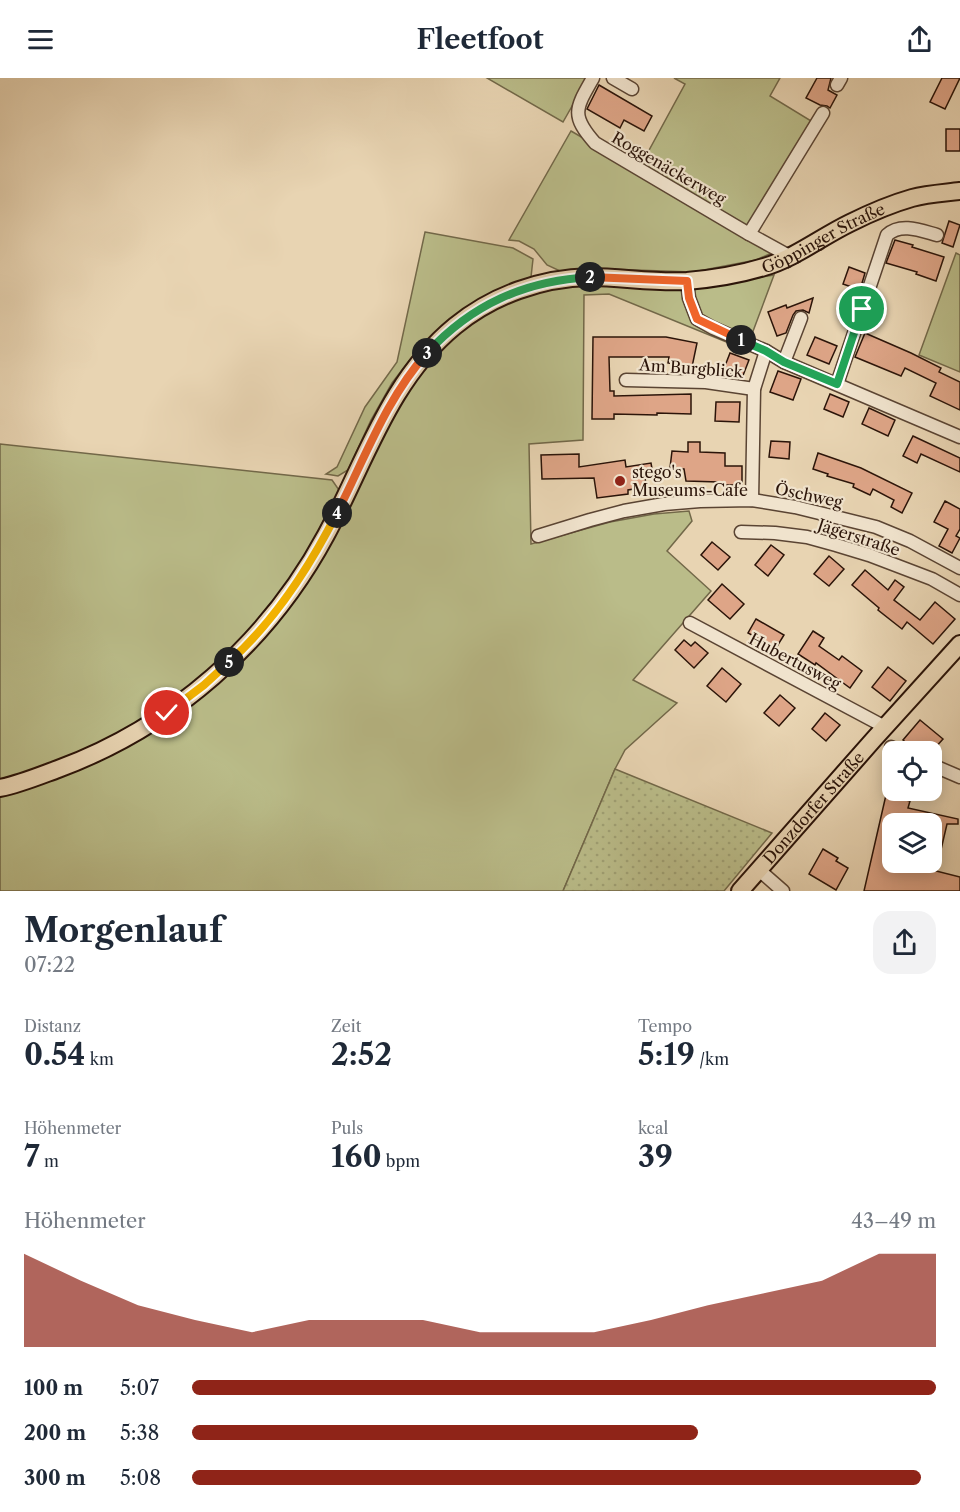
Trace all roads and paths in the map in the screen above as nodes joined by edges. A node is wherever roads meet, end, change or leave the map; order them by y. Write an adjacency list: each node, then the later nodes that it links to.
1 (593, 78): 6 (street, Roggenäckerweg)
2 (613, 78): 3 (street)
3 (632, 89)
4 (823, 113): 6 (street)
5 (960, 191): 8 (main road, Göppinger Straße)
6 (748, 234): 8 (street, Roggenäckerweg)
7 (937, 236): 14 (street)
8 (791, 257): 9 (main road, Göppinger Straße)
9 (687, 281): 11 (street); 27 (main road, Göppinger Straße)
10 (801, 318): 12 (street)
11 (766, 351): 12 (street); 15 (street, Am Burgblick)
12 (784, 362): 14 (street)
13 (626, 380): 15 (street, Am Burgblick)
14 (837, 384): 16 (street)
15 (754, 389): 17 (street, Am Burgblick)
16 (959, 433)
17 (752, 500): 19 (street, Öschweg); 20 (street, Öschweg)
18 (741, 532): 21 (street, Jägerstraße)
19 (538, 536)
20 (960, 568)
21 (960, 595)
22 (690, 623): 24 (street, Hubertusweg)
23 (960, 644): 24 (main road, Donzdorfer Straße)
24 (885, 727): 28 (main road, Donzdorfer Straße)
25 (942, 769): 26 (street)
26 (960, 777)
27 (0, 788)
28 (759, 870): 29 (main road, Donzdorfer Straße); 30 (street)
29 (740, 891)
30 (783, 891)

